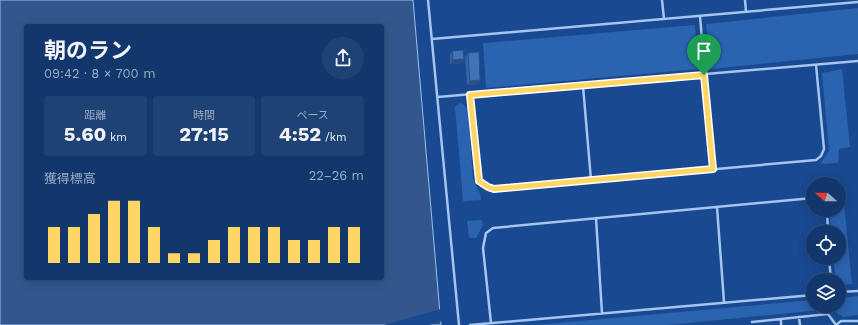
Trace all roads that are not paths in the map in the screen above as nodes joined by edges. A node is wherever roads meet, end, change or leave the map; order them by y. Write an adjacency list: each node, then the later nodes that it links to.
1 (428, 0): 8 (lane)
2 (662, 0): 7 (lane)
3 (745, 0): 5 (lane)
4 (858, 2): 5 (lane)
5 (746, 12): 6 (lane)
6 (700, 16): 7 (lane); 11 (lane)
7 (664, 19): 8 (lane)
8 (432, 39): 14 (lane)
9 (858, 61): 10 (lane)
10 (816, 64): 11 (lane); 15 (lane)
11 (704, 75): 12 (lane); 15 (lane)
12 (583, 86): 13 (lane); 16 (lane)
13 (470, 95): 14 (lane); 16 (lane)
14 (438, 97): 30 (lane)
15 (713, 169): 16 (lane)
16 (591, 180)
17 (806, 199): 18 (lane)
18 (717, 207): 19 (lane); 23 (lane)
19 (596, 218): 24 (lane); 29 (lane)
20 (858, 291): 21 (lane)
21 (846, 292)
22 (806, 296): 23 (lane)
23 (724, 302): 24 (lane)
24 (602, 313): 29 (lane)
25 (799, 317): 26 (lane); 33 (lane); 34 (lane)
26 (781, 319): 28 (lane); 32 (lane)
27 (858, 321): 34 (lane)
28 (752, 322)
29 (491, 323): 31 (lane)
30 (459, 325)
31 (470, 325)
32 (781, 325)
33 (800, 325)
34 (836, 325)

